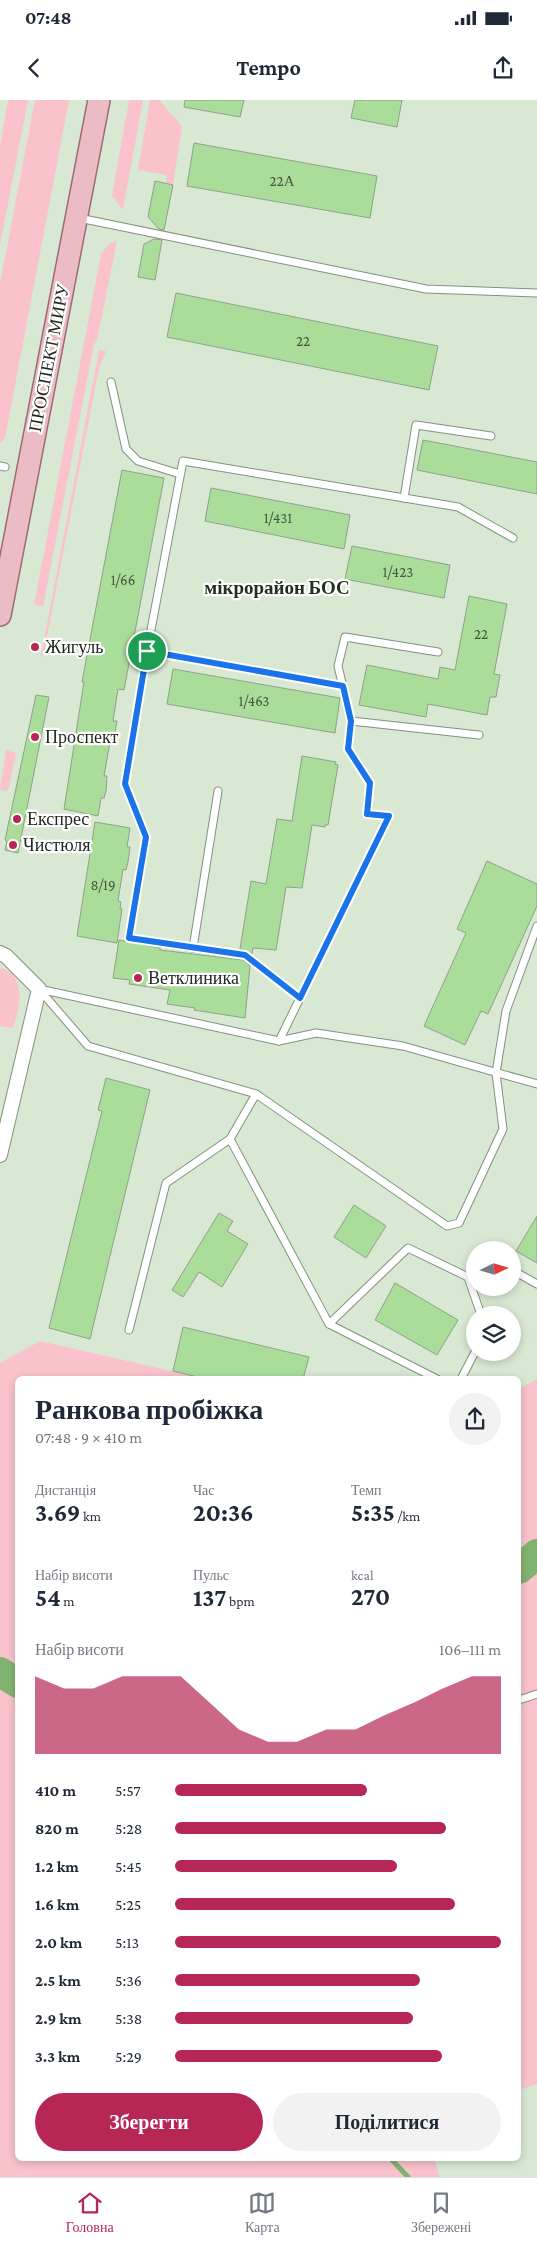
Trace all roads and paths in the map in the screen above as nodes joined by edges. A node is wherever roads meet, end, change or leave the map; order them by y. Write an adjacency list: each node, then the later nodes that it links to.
1 (99, 100): 2 (main road, ПРОСПЕКТ МИРУ)
2 (76, 217): 3 (lane); 9 (main road, ПРОСПЕКТ МИРУ)
3 (537, 293)
4 (111, 382): 6 (lane)
5 (491, 436): 7 (lane)
6 (180, 474): 7 (lane); 10 (lane)
7 (404, 498): 8 (lane)
8 (513, 538)
9 (0, 615)
10 (147, 651): 12 (lane); 17 (lane)
11 (438, 652): 12 (lane)
12 (343, 686): 13 (lane)
13 (351, 721): 14 (lane); 20 (lane)
14 (479, 735)
15 (218, 792): 17 (lane)
16 (537, 926): 22 (lane)
17 (192, 948): 20 (lane)
18 (0, 954): 19 (street)
19 (39, 989): 21 (lane); 24 (lane); 26 (street)
20 (300, 998): 21 (lane)
21 (279, 1042): 22 (lane)
22 (496, 1073): 23 (lane); 24 (lane)
23 (537, 1084)
24 (256, 1094): 25 (lane)
25 (230, 1139): 30 (lane); 31 (lane)
26 (0, 1155)
27 (466, 1273): 30 (lane)
28 (521, 1275): 29 (lane)
29 (537, 1284)
30 (329, 1324): 33 (lane)
31 (129, 1330)
32 (470, 1361): 34 (lane)
33 (431, 1376)
34 (463, 1376)
35 (537, 1694): 36 (lane)
36 (521, 1699)

